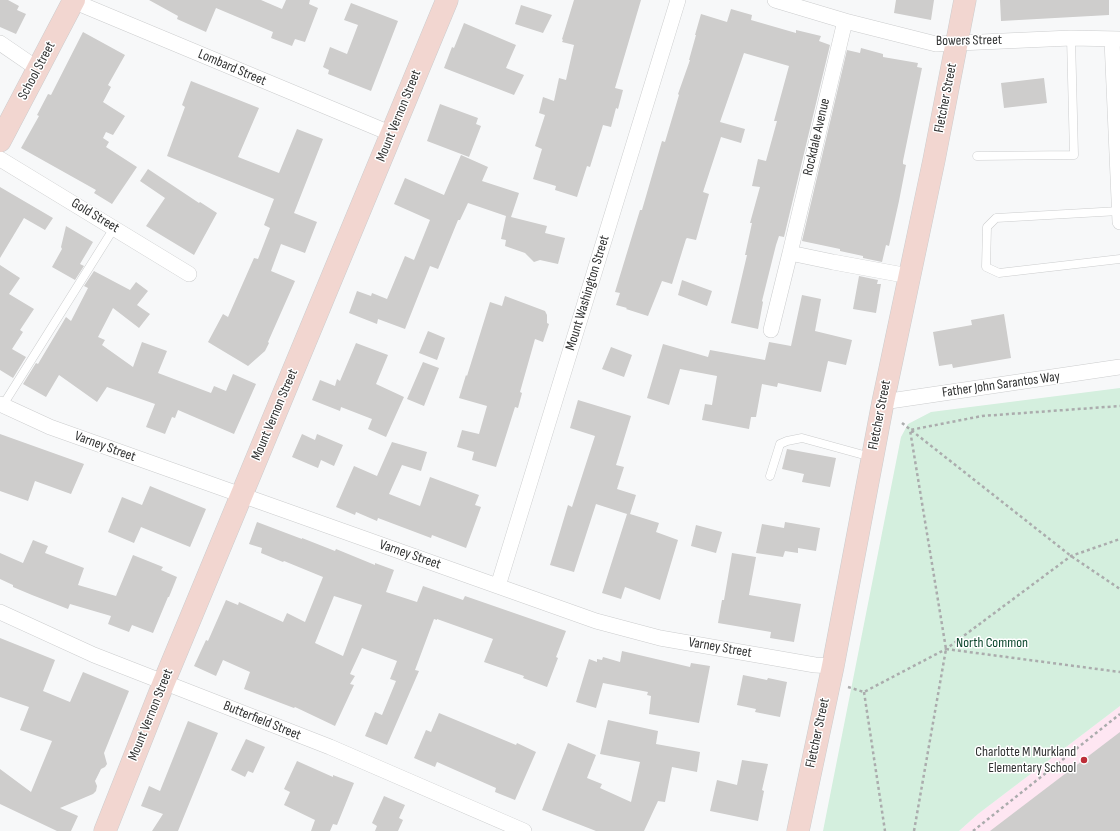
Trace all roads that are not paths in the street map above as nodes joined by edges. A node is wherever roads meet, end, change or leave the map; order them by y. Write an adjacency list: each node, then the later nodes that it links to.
1 (74, 0): 11 (main road, School Street); 12 (street, Lombard Street)
2 (447, 0): 12 (main road, Mount Vernon Street)
3 (678, 0): 30 (street, Mount Washington Street)
4 (775, 0): 6 (street, Bowers Street)
5 (965, 0): 10 (main road, Fletcher Street)
6 (845, 21): 10 (street, Bowers Street); 19 (street, Rockdale Avenue)
7 (1071, 38): 8 (street, Bowers Street); 10 (street, Bowers Street); 14 (lane)
8 (1116, 39): 16 (street)
9 (0, 43): 11 (street)
10 (956, 43): 22 (main road, Fletcher Street)
11 (38, 69): 13 (main road, School Street)
12 (392, 134): 29 (main road, Mount Vernon Street)
13 (0, 141)
14 (977, 156)
15 (0, 159): 18 (street, Gold Street)
16 (1120, 211): 17 (street); 20 (lane)
17 (1120, 222)
18 (114, 228): 21 (street, Gold Street); 26 (lane)
19 (790, 253): 22 (street); 23 (street, Rockdale Avenue)
20 (1120, 259)
21 (189, 274)
22 (909, 276): 25 (main road, Fletcher Street)
23 (771, 330)
24 (1120, 367): 25 (street, Father John Sarantos Way)
25 (883, 402): 27 (main road, Fletcher Street)
26 (2, 405): 29 (street, Varney Street)
27 (872, 458): 28 (lane); 32 (main road, Fletcher Street)
28 (770, 476)
29 (242, 496): 30 (street, Varney Street); 33 (main road, Mount Vernon Street)
30 (498, 586): 32 (street, Varney Street)
31 (0, 612): 33 (street, Butterfield Street)
32 (832, 666): 36 (main road, Fletcher Street)
33 (164, 682): 34 (main road, Mount Vernon Street); 35 (street, Butterfield Street)
34 (105, 831)
35 (524, 831)
36 (798, 831)

